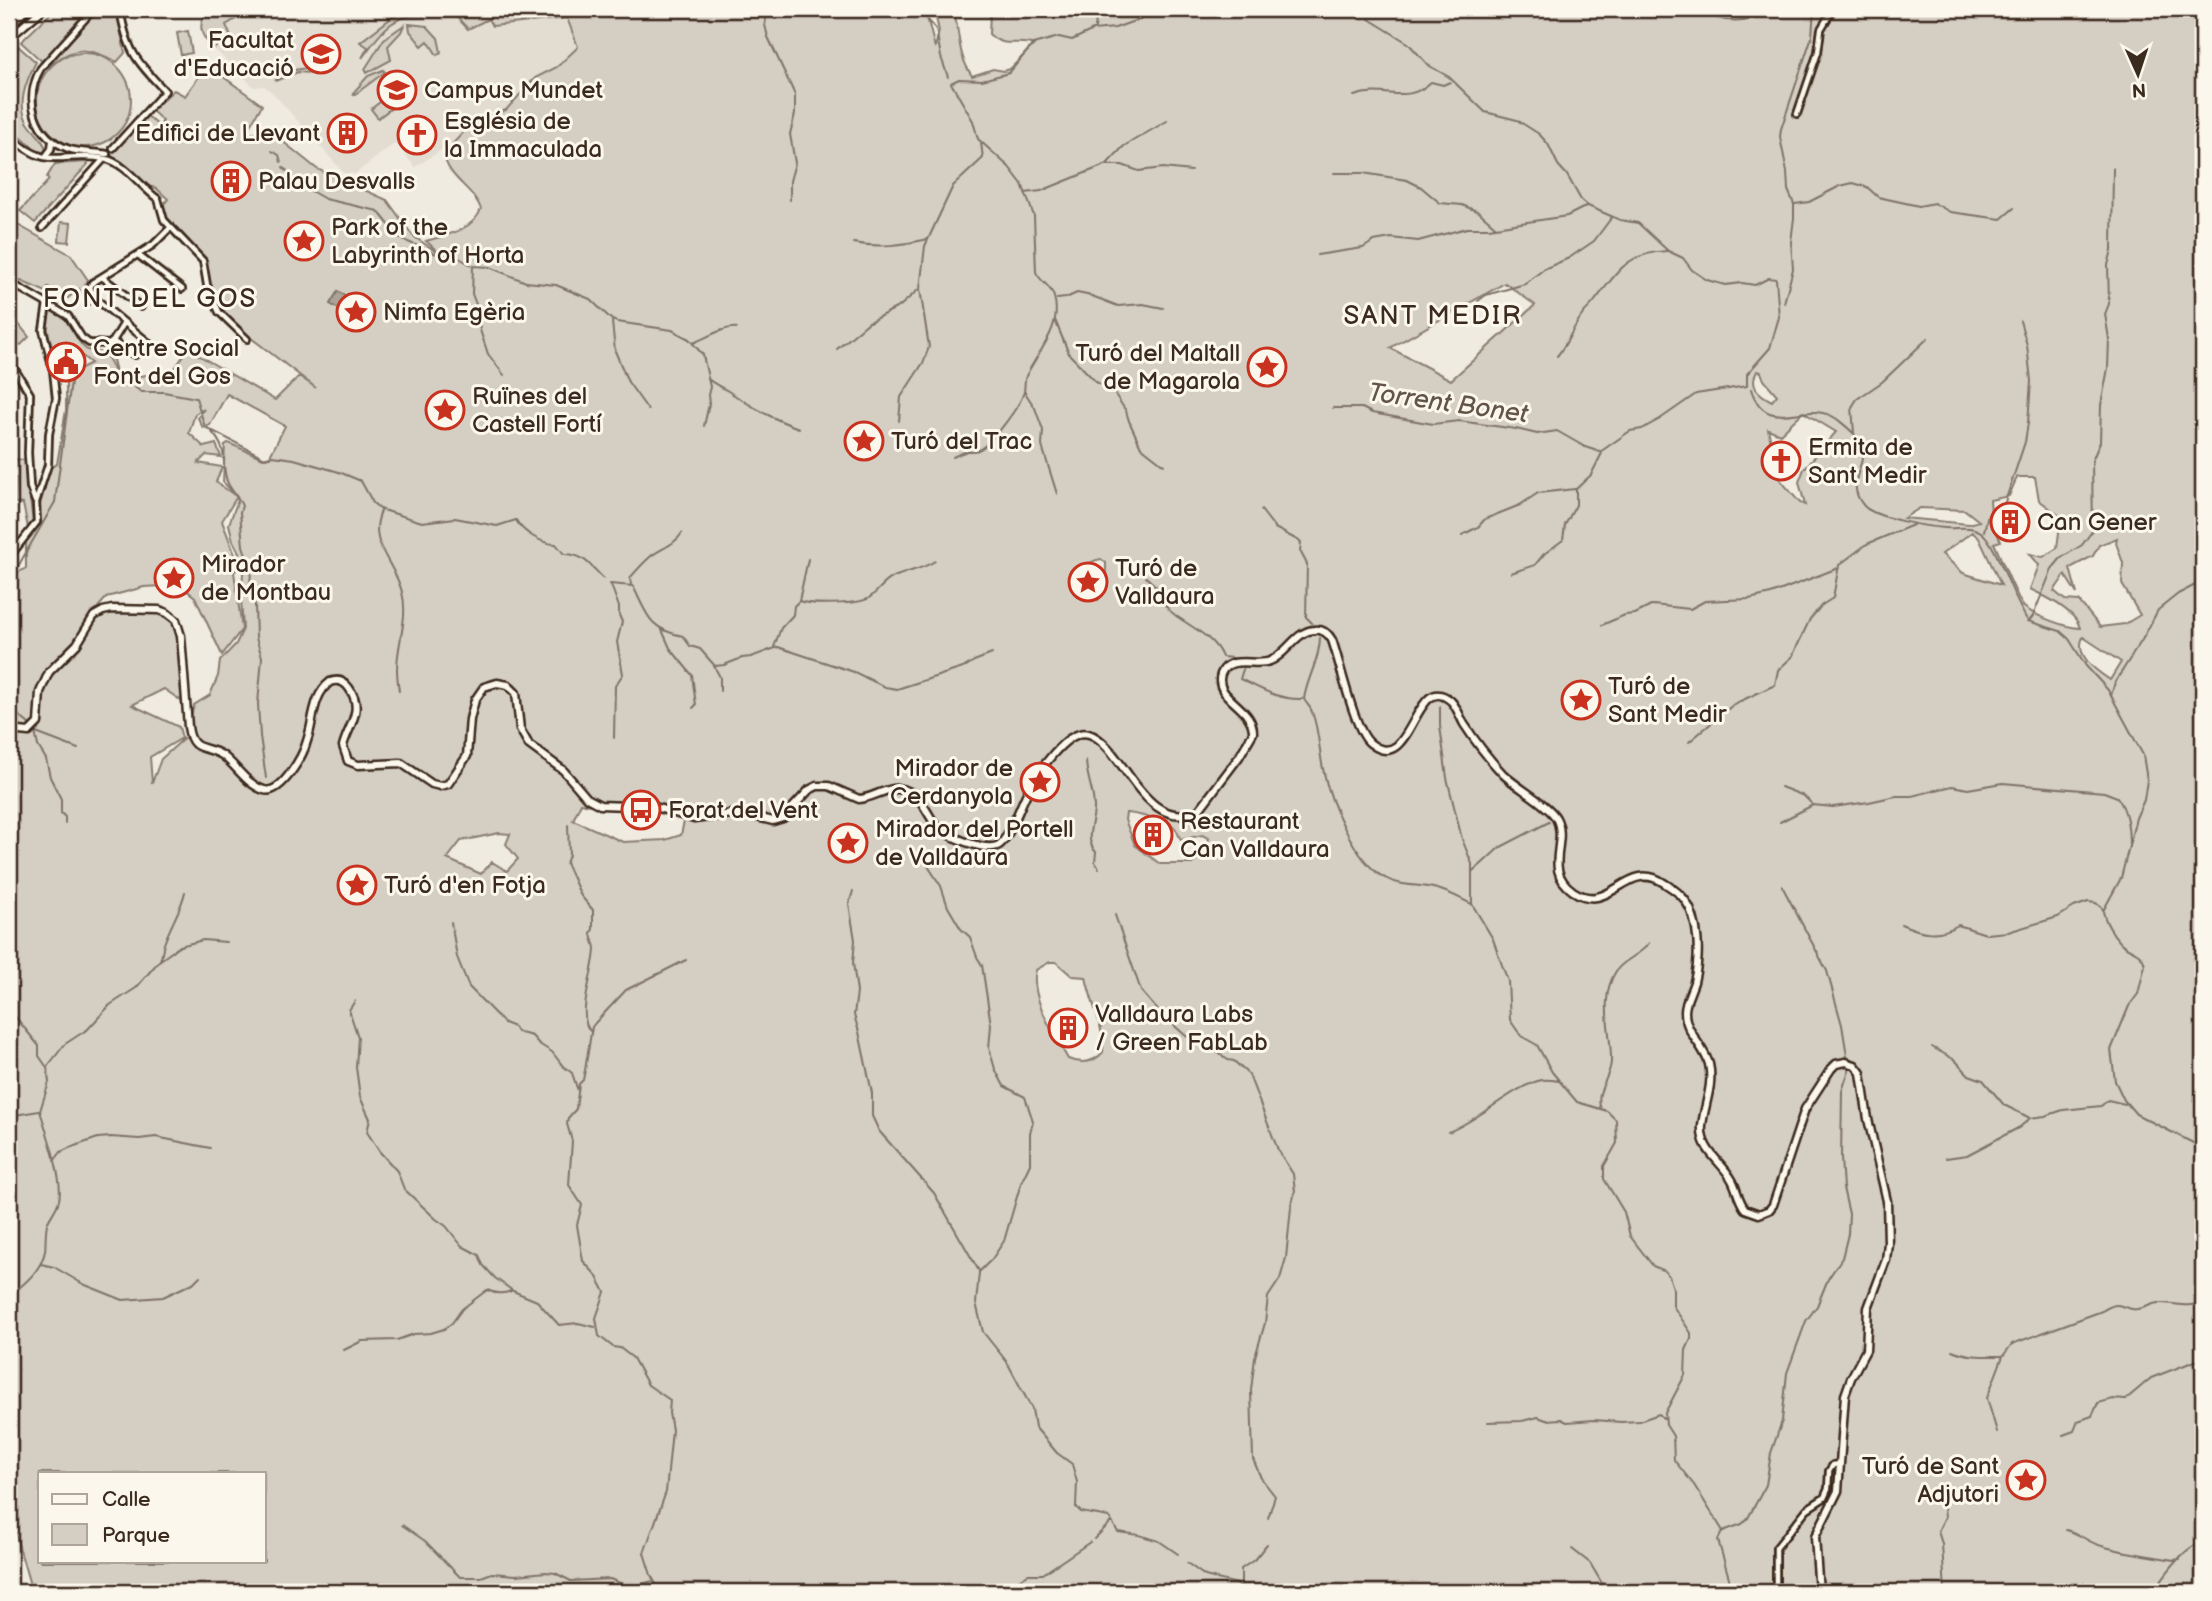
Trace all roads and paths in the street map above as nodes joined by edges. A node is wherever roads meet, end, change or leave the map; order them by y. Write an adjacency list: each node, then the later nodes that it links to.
1 (24, 9): 6 (highway); 7 (highway)
2 (43, 9): 8 (street)
3 (94, 9): 11 (street)
4 (1833, 9): 9 (street)
5 (120, 10): 12 (street)
6 (9, 20)
7 (9, 25)
8 (9, 38)
9 (1797, 114)
10 (9, 135): 13 (street)
11 (51, 142): 13 (street); 14 (street)
12 (113, 148)
13 (45, 157): 14 (street)
14 (105, 157): 15 (street); 16 (street)
15 (42, 228)
16 (170, 228): 17 (street); 24 (street)
17 (138, 255): 18 (street); 20 (street)
18 (102, 277): 22 (street); 23 (street)
19 (9, 282): 21 (street)
20 (182, 289)
21 (47, 304): 25 (street); 27 (street)
22 (141, 307)
23 (124, 323): 25 (street); 25 (street)
24 (247, 339)
25 (113, 341)
26 (9, 360): 27 (street)
27 (36, 502): 28 (street)
28 (11, 555)
29 (9, 730): 30 (street)
30 (1840, 1464): 31 (street); 32 (street)
31 (1776, 1592)
32 (1819, 1592)

